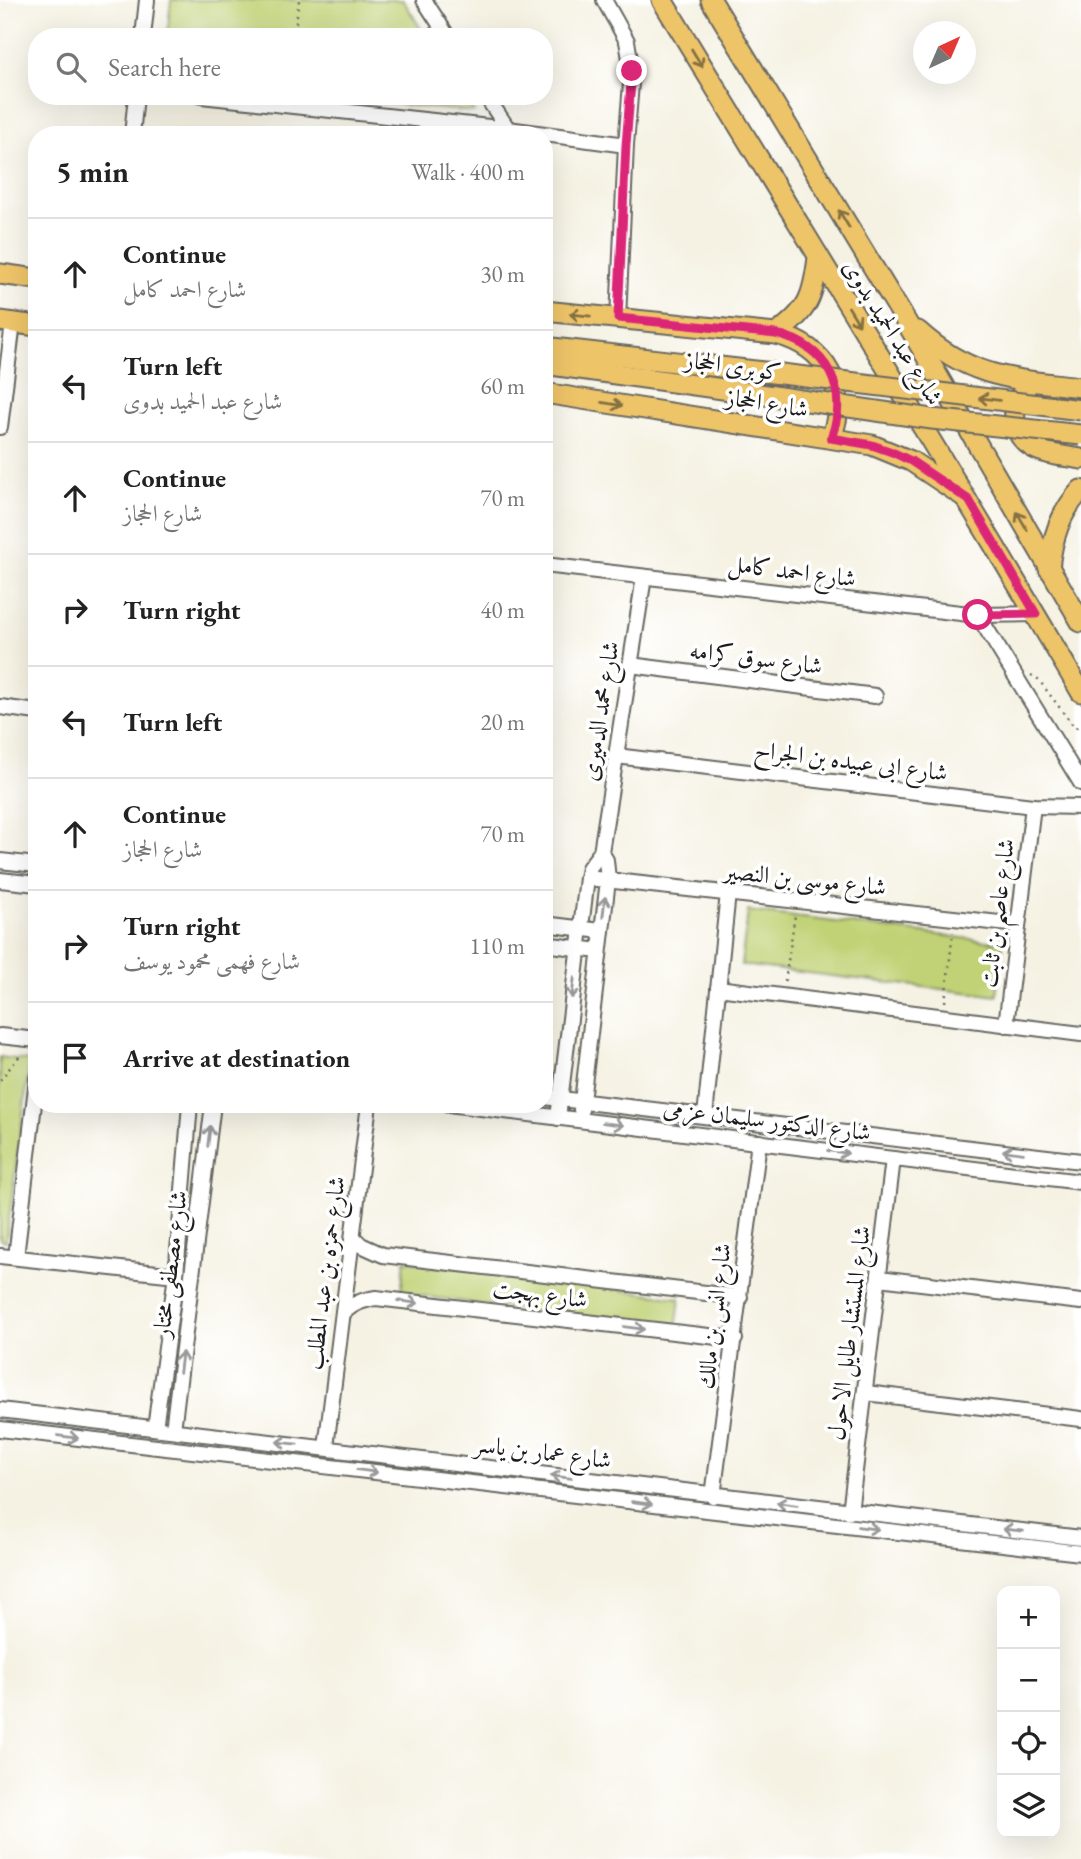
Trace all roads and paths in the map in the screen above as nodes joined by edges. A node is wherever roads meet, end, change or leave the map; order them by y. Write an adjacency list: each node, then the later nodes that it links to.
1 (147, 0): 7 (street)
2 (299, 0): 8 (path)
3 (424, 0): 9 (street)
4 (604, 0): 17 (street)
5 (662, 0): 18 (main road, شارع عبد الحميد بدوى, one-way to 18)
6 (711, 0): 23 (main road, شارع عبد الحميد بدوى, one-way to 6)
7 (144, 28)
8 (295, 28)
9 (442, 28)
10 (135, 105): 13 (street)
11 (285, 105): 14 (street)
12 (492, 105): 15 (street)
13 (133, 126)
14 (480, 126)
15 (506, 126)
16 (553, 135): 17 (street)
17 (626, 145): 22 (street)
18 (818, 258): 26 (main road); 38 (main road, شارع عبد الحميد بدوى, one-way to 38)
19 (0, 274): 20 (main road)
20 (28, 278)
21 (553, 312): 22 (main road, one-way to 21)
22 (618, 318): 26 (main road)
23 (904, 318): 29 (main road); 40 (main road, شارع عبد الحميد بدوى, one-way to 23)
24 (6, 322): 25 (main road); 33 (street)
25 (28, 325)
26 (776, 334): 35 (main road)
27 (553, 348): 32 (main road, كوبرى الحجاز, one-way to 27, bridge)
28 (553, 365): 34 (main road, كوبرى الحجاز, bridge)
29 (1035, 382): 30 (main road); 36 (main road)
30 (1081, 387)
31 (553, 394): 35 (main road, شارع الحجاز, one-way to 35)
32 (1081, 410)
33 (0, 427)
34 (1081, 435)
35 (831, 438): 38 (main road, شارع الحجاز)
36 (1081, 459)
37 (1081, 490): 40 (main road)
38 (969, 500): 42 (main road, شارع عبد الحميد بدوى)
39 (553, 566): 41 (street, شارع احمد كامل)
40 (1049, 569): 44 (main road, شارع عبد الحميد بدوى)
41 (644, 577): 43 (street, شارع احمد كامل); 45 (street, شارع محمد الدميرى)
42 (1036, 614): 43 (street, شارع احمد كامل); 47 (main road, شارع عبد الحميد بدوى)
43 (978, 615): 53 (street)
44 (1081, 622)
45 (630, 665): 48 (street, شارع سوق كرامه); 52 (street, شارع محمد الدميرى)
46 (1047, 692): 51 (path)
47 (1081, 692)
48 (875, 696)
49 (0, 707): 50 (street)
50 (28, 711)
51 (1081, 725)
52 (616, 756): 54 (street, شارع ابى عبيده بن الجراح); 56 (street, شارع محمد الدميرى)
53 (1081, 783)
54 (1033, 806): 55 (street, شارع ابى عبيده بن الجراح); 67 (street, شارع عاصم بن ثابت)
55 (1081, 807)
56 (601, 852): 59 (street, شارع محمد الدميرى); 61 (street, شارع محمد الدميرى)
57 (0, 861): 58 (street)
58 (28, 864)
59 (587, 878): 61 (street, شارع موسى بن النصير); 68 (street, شارع محمد الدميرى)
60 (0, 880): 62 (street)
61 (608, 880): 63 (street, شارع موسى بن النصير); 69 (street, شارع محمد الدميرى, one-way to 61)
62 (28, 883)
63 (728, 894): 64 (street, شارع موسى بن النصير); 73 (street)
64 (797, 901): 65 (street, شارع موسى بن النصير); 74 (path)
65 (955, 919): 67 (street, شارع موسى بن النصير); 75 (path)
66 (553, 925): 68 (street)
67 (1018, 925): 76 (street, شارع عاصم بن ثابت)
68 (580, 928): 69 (street); 71 (street, شارع محمد الدميرى)
69 (601, 931): 72 (street, شارع محمد الدميرى)
70 (553, 945): 71 (street)
71 (578, 948): 72 (street); 83 (street, شارع محمد الدميرى, one-way to 83)
72 (599, 951): 84 (street, شارع محمد الدميرى)
73 (718, 988): 74 (street); 90 (street)
74 (783, 996): 75 (street)
75 (943, 1017): 76 (street)
76 (1006, 1025): 77 (street)
77 (1081, 1034)
78 (0, 1036): 79 (street)
79 (28, 1039)
80 (28, 1048): 81 (path)
81 (0, 1080)
82 (553, 1098): 83 (street, شارع الدكتور سليمان عزمى)
83 (560, 1099): 84 (street, شارع الدكتور سليمان عزمى); 91 (street, شارع محمد الدميرى)
84 (582, 1101): 90 (street, شارع الدكتور سليمان عزمى); 92 (street, شارع محمد الدميرى)
85 (33, 1113): 99 (street)
86 (189, 1113): 100 (street, شارع مصطفى مختار)
87 (212, 1113): 111 (street, شارع مصطفى مختار, one-way to 87)
88 (368, 1113): 97 (street, شارع حمزه بن عبد المطلب)
89 (518, 1113): 91 (street, شارع الدكتور سليمان عزمى)
90 (705, 1116): 95 (street, شارع الدكتور سليمان عزمى, one-way to 90)
91 (558, 1118): 92 (street, شارع الدكتور سليمان عزمى)
92 (580, 1121): 93 (street, شارع الدكتور سليمان عزمى, one-way to 93)
93 (759, 1142): 94 (street, شارع الدكتور سليمان عزمى, one-way to 94); 102 (street, شارع انس بن مالك)
94 (893, 1159): 96 (street, شارع الدكتور سليمان عزمى); 101 (street, شارع المستشار طايل الاحول)
95 (1081, 1161)
96 (1081, 1182)
97 (353, 1237): 102 (street, شارع بهجت); 104 (street, شارع حمزه بن عبد المطلب)
98 (0, 1256): 99 (street)
99 (16, 1257): 100 (street)
100 (176, 1275): 109 (street, شارع مصطفى مختار)
101 (879, 1278): 103 (street); 106 (street, شارع المستشار طايل الاحول)
102 (740, 1297): 105 (street, شارع انس بن مالك)
103 (1081, 1302)
104 (344, 1312): 105 (street, شارع بهجت, one-way to 105); 112 (street, شارع حمزه بن عبد المطلب)
105 (735, 1339): 113 (street, شارع انس بن مالك)
106 (866, 1393): 108 (street); 114 (street, شارع المستشار طايل الاحول)
107 (0, 1410): 109 (street, شارع عمار بن ياسر)
108 (1081, 1419)
109 (155, 1428): 111 (street, شارع عمار بن ياسر)
110 (0, 1429): 116 (street, شارع عمار بن ياسر, one-way to 116)
111 (173, 1430): 112 (street, شارع عمار بن ياسر, one-way to 111)
112 (326, 1447): 113 (street, شارع عمار بن ياسر, one-way to 112)
113 (713, 1496): 114 (street, شارع عمار بن ياسر, one-way to 113)
114 (850, 1512): 115 (street, شارع عمار بن ياسر, one-way to 114)
115 (1081, 1538)
116 (1081, 1553)

